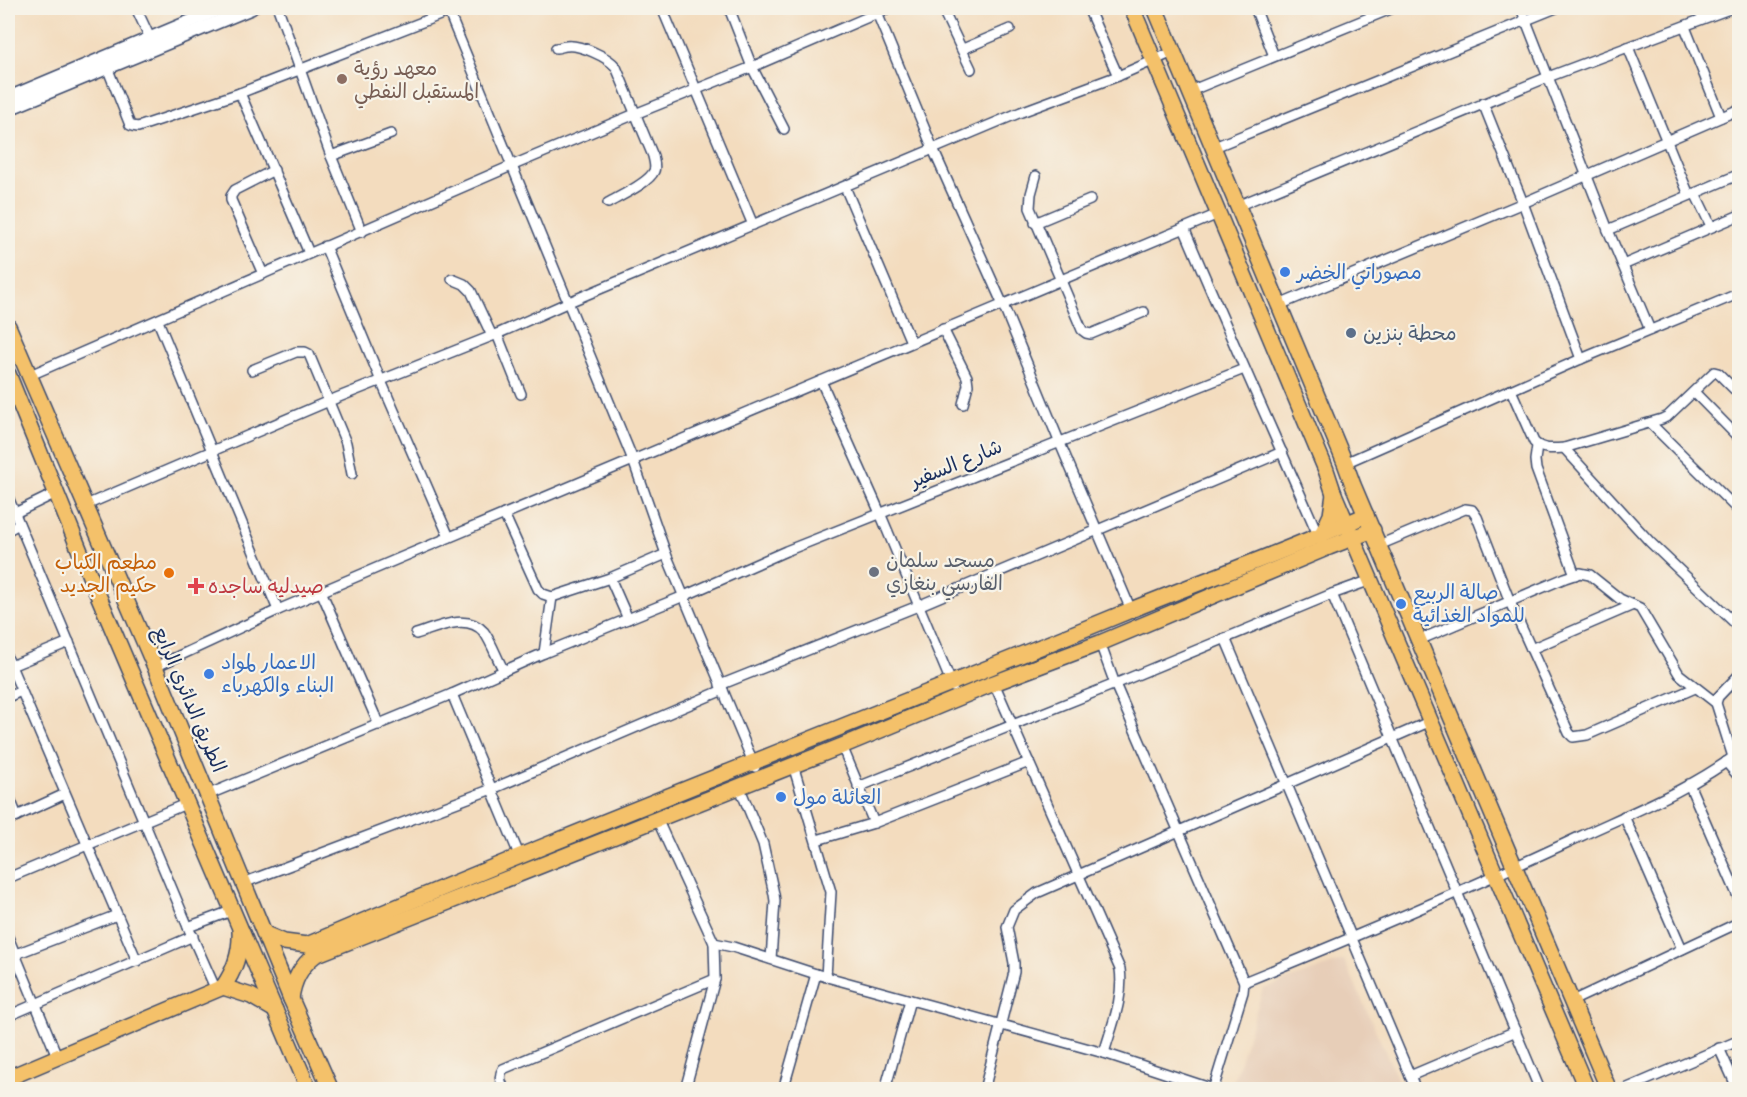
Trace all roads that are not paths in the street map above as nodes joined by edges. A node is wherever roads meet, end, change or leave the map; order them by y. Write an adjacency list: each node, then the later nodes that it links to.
1 (136, 8): 24 (street)
2 (222, 8): 24 (street)
3 (252, 8): 31 (street)
4 (278, 8): 33 (street)
5 (662, 8): 37 (street)
6 (729, 8): 32 (street)
7 (889, 8): 19 (street)
8 (942, 8): 27 (street)
9 (1088, 8): 35 (street)
10 (1132, 8): 30 (main road)
11 (1155, 8): 28 (main road)
12 (1255, 8): 29 (street)
13 (1393, 8): 29 (street)
14 (1521, 8): 21 (street)
15 (1556, 8): 21 (street)
16 (1732, 8): 22 (street)
17 (1737, 8): 20 (street)
18 (451, 9): 33 (street); 52 (street)
19 (876, 10): 32 (street); 50 (street)
20 (1740, 12)
21 (1526, 20): 36 (street); 49 (street)
22 (1685, 27): 25 (street); 45 (street)
23 (1010, 29): 27 (street)
24 (150, 38): 40 (street)
25 (1628, 47): 36 (street); 48 (street)
26 (556, 48): 44 (street)
27 (963, 49): 34 (street)
28 (1173, 52): 30 (street); 38 (main road)
29 (1274, 56): 38 (street)
30 (1154, 60): 35 (street); 63 (main road)
31 (107, 67): 39 (street); 42 (street)
32 (752, 67): 37 (street); 46 (street)
33 (301, 69): 39 (street); 51 (street)
34 (971, 69)
35 (1118, 76): 50 (street)
36 (1548, 77): 41 (street); 54 (street)
37 (696, 90): 44 (street); 66 (street)
38 (1190, 91): 49 (main road)
39 (240, 93): 53 (street)
40 (8, 98)
41 (1483, 104): 61 (street); 62 (street)
42 (8, 109)
43 (1740, 109): 45 (street)
44 (635, 114): 52 (street); 60 (street)
45 (1721, 117): 48 (street)
46 (784, 129)
47 (391, 134): 51 (street)
48 (1666, 140): 54 (street); 58 (street)
49 (1212, 148): 62 (main road)
50 (933, 149): 57 (street); 79 (street)
51 (332, 156): 70 (street)
52 (511, 166): 70 (street); 78 (street)
53 (274, 170): 72 (street); 74 (street)
54 (1587, 174): 61 (street); 69 (street)
55 (1740, 174): 58 (street)
56 (1036, 176): 65 (street)
57 (845, 187): 66 (street); 87 (street)
58 (1692, 194): 67 (street); 69 (street)
59 (1090, 200): 65 (street)
60 (608, 203)
61 (1523, 203): 80 (street); 88 (street)
62 (1237, 206): 80 (main road)
63 (1218, 214): 68 (street); 112 (main road)
64 (1740, 215): 67 (street)
65 (1035, 223): 76 (street)
66 (753, 225): 78 (street)
67 (1711, 226): 73 (street)
68 (1184, 228): 76 (street); 89 (street)
69 (1608, 230): 73 (street)
70 (362, 232): 71 (street)
71 (325, 246): 72 (street); 93 (street)
72 (309, 253): 74 (street)
73 (1623, 265): 85 (street)
74 (263, 274): 82 (street)
75 (452, 279): 86 (street)
76 (1061, 280): 79 (street); 81 (street)
77 (1740, 293): 85 (street)
78 (569, 302): 86 (street); 108 (street)
79 (1003, 305): 84 (street); 103 (street)
80 (1279, 305): 109 (main road)
81 (1144, 312)
82 (158, 321): 92 (street); 106 (street)
83 (8, 326): 92 (main road, الطريق الدائري الرابع)
84 (943, 329): 87 (street); 100 (street)
85 (1650, 330): 88 (street)
86 (495, 335): 93 (street); 97 (street)
87 (911, 342): 94 (street)
88 (1581, 359): 95 (street)
89 (1244, 369): 103 (street, شارع السفير); 107 (street)
90 (252, 370): 99 (street)
91 (8, 375): 111 (main road)
92 (28, 376): 114 (main road, الطريق الدائري الرابع)
93 (381, 381): 99 (street); 126 (street)
94 (820, 381): 108 (street); 117 (street)
95 (1511, 390): 104 (street); 109 (street)
96 (1694, 392): 98 (street); 101 (street); 102 (street)
97 (520, 394)
98 (1740, 395)
99 (329, 401): 106 (street); 110 (street)
100 (963, 404)
101 (1650, 423): 105 (street); 115 (street)
102 (1740, 439)
103 (1059, 441): 117 (street, شارع السفير); 124 (street)
104 (1537, 446): 105 (street); 133 (street)
105 (1564, 448): 149 (street)
106 (212, 451): 114 (street); 146 (street)
107 (1282, 452): 124 (street); 127 (street)
108 (633, 460): 118 (street); 130 (street)
109 (1345, 463): 119 (main road)
110 (352, 474)
111 (56, 493): 116 (street); 128 (main road)
112 (1334, 494): 125 (main road); 127 (main road)
113 (8, 497): 116 (street)
114 (86, 505): 122 (main road, الطريق الدائري الرابع)
115 (1740, 512)
116 (15, 513): 120 (street)
117 (880, 513): 140 (street, شارع السفير); 145 (street)
118 (504, 514): 126 (street); 141 (street)
119 (1366, 515): 123 (main road); 125 (main road)
120 (19, 524): 121 (street); 153 (street)
121 (8, 530)
122 (96, 530): 128 (main road); 132 (main road, الطريق الدائري الرابع)
123 (1372, 530): 125 (main road); 129 (main road)
124 (1096, 531): 145 (street); 147 (street)
125 (1350, 531): 127 (main road); 131 (main road)
126 (450, 537): 138 (street)
127 (1323, 540): 131 (main road); 137 (main road); 142 (main road)
128 (76, 541): 134 (main road)
129 (1379, 545): 143 (street); 152 (main road)
130 (666, 554): 135 (street); 140 (street)
131 (1362, 557): 136 (main road)
132 (112, 567): 134 (main road); 158 (main road, الطريق الدائري الرابع)
133 (1575, 575): 143 (street); 144 (street)
134 (90, 576): 192 (main road)
135 (610, 578): 141 (street); 148 (street)
136 (1371, 580): 139 (street); 172 (main road)
137 (1202, 583): 142 (main road); 147 (main road)
138 (321, 591): 146 (street); 173 (street)
139 (1332, 594): 151 (street); 176 (street)
140 (684, 596): 148 (street, شارع السفير); 164 (street)
141 (552, 597): 156 (street)
142 (1208, 598): 154 (main road)
143 (1510, 602): 152 (street); 155 (street)
144 (1633, 605): 155 (street); 165 (street)
145 (918, 606): 161 (street); 164 (street)
146 (278, 610): 158 (street)
147 (1131, 610): 161 (main road)
148 (628, 619): 156 (street, شارع السفير)
149 (1740, 628)
150 (416, 634): 159 (street)
151 (1226, 638): 163 (street); 184 (street)
152 (1419, 640): 202 (main road)
153 (69, 642): 157 (street); 196 (street)
154 (1100, 643): 162 (main road); 163 (street)
155 (1531, 649): 165 (street)
156 (544, 653): 159 (street, شارع السفير)
157 (9, 662): 166 (street)
158 (154, 667): 191 (main road, الطريق الدائري الرابع)
159 (504, 671): 167 (street, شارع السفير)
160 (1740, 674): 170 (street)
161 (951, 682): 169 (street); 171 (main road)
162 (994, 682): 169 (main road); 174 (street)
163 (1115, 684): 174 (street); 198 (street)
164 (722, 687): 180 (street); 188 (street)
165 (1695, 688): 170 (street)
166 (21, 691): 168 (street); 190 (street)
167 (452, 694): 173 (street, شارع السفير); 188 (street)
168 (8, 697)
169 (958, 698): 175 (main road)
170 (1716, 703): 178 (street)
171 (872, 714): 175 (main road); 180 (main road)
172 (1431, 721): 176 (street); 204 (main road)
173 (379, 725): 191 (street, شارع السفير)
174 (1012, 725): 179 (street); 187 (street)
175 (879, 731): 177 (main road)
176 (1393, 737): 184 (street); 207 (street)
177 (842, 746): 181 (main road); 187 (street)
178 (1733, 757): 183 (street); 185 (street)
179 (1029, 762): 197 (street); 203 (street)
180 (753, 763): 182 (street); 201 (main road)
181 (793, 765): 182 (main road); 199 (street)
182 (759, 778): 186 (main road)
183 (1740, 778)
184 (1287, 783): 198 (street); 215 (street)
185 (1689, 784): 193 (street); 208 (street)
186 (739, 786): 195 (main road); 219 (street)
187 (858, 787): 197 (street)
188 (492, 789): 201 (street); 206 (street)
189 (8, 794): 194 (street)
190 (65, 794): 194 (street); 200 (street)
191 (207, 795): 206 (main road, الطريق الدائري الرابع)
192 (188, 803): 196 (street); 210 (main road)
193 (1624, 816): 202 (street); 217 (street)
194 (12, 818)
195 (657, 819): 216 (street); 225 (main road)
196 (143, 821): 200 (street); 212 (street)
197 (874, 823): 199 (street)
198 (1178, 831): 203 (street); 223 (street)
199 (817, 840): 221 (street)
200 (88, 845): 205 (street); 209 (street)
201 (520, 857): 213 (main road)
202 (1514, 868): 204 (street); 227 (main road)
203 (1079, 874): 231 (street); 235 (street)
204 (1495, 876): 207 (street); 249 (main road)
205 (8, 878)
206 (243, 883): 213 (main road, الطريق الدائري الرابع)
207 (1457, 892): 215 (street); 232 (street)
208 (1740, 901)
209 (117, 915): 218 (street); 220 (street)
210 (236, 917): 212 (street); 224 (main road); 229 (main road)
211 (1740, 922): 217 (street)
212 (190, 932): 220 (street); 224 (street)
213 (265, 934): 225 (main road, الطريق الدائري الرابع)
214 (8, 937): 218 (street)
215 (1351, 938): 223 (street); 237 (street)
216 (714, 944): 219 (street); 222 (street)
217 (1682, 950): 227 (street)
218 (11, 956): 228 (street)
219 (771, 959): 221 (street)
220 (137, 961): 228 (street)
221 (821, 975): 226 (street); 243 (street)
222 (715, 979): 241 (street); 242 (street)
223 (1244, 981): 246 (street)
224 (220, 988): 229 (main road); 236 (main road)
225 (291, 999): 240 (main road, الطريق الدائري الرابع)
226 (910, 1000): 231 (street); 244 (street)
227 (1572, 1001): 250 (main road)
228 (36, 1004): 230 (street); 236 (street)
229 (275, 1010): 239 (main road)
230 (8, 1016)
231 (1002, 1025): 235 (street); 245 (street)
232 (1516, 1031): 237 (street); 248 (street)
233 (1740, 1040): 234 (street)
234 (1719, 1048): 251 (street); 252 (street)
235 (1104, 1053): 246 (street)
236 (57, 1056): 238 (main road)
237 (1410, 1076): 247 (street)
238 (8, 1078)
239 (309, 1089)
240 (331, 1089)
241 (504, 1089)
242 (685, 1089)
243 (783, 1089)
244 (885, 1089)
245 (984, 1089)
246 (1213, 1089)
247 (1416, 1089)
248 (1540, 1089)
249 (1587, 1089)
250 (1609, 1089)
251 (1623, 1089)
252 (1738, 1089)

